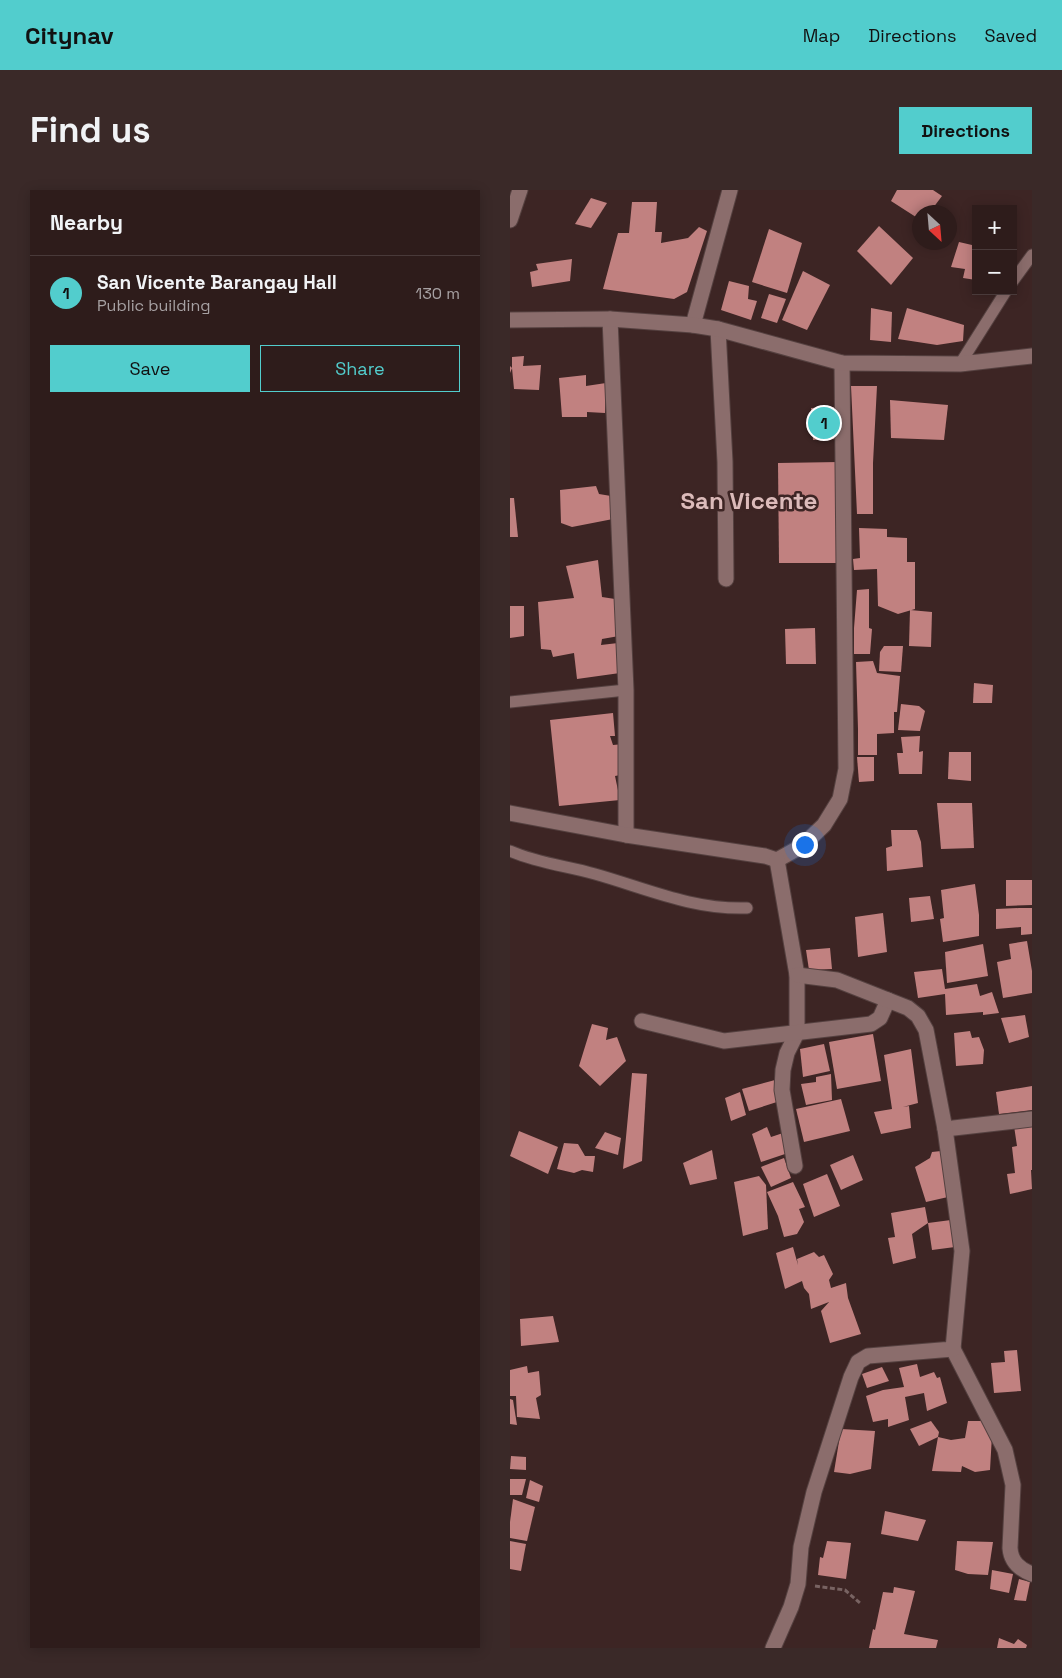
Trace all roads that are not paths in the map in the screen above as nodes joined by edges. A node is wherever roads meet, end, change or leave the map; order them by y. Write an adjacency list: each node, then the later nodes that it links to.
1 (520, 190): 3 (street)
2 (730, 190): 9 (street)
3 (510, 220)
4 (1032, 255): 5 (lane)
5 (1017, 276)
6 (1003, 295): 13 (lane)
7 (610, 319): 8 (street); 9 (street); 15 (street)
8 (510, 320)
9 (693, 325): 10 (street)
10 (718, 329): 12 (street); 14 (street)
11 (1032, 356): 13 (street)
12 (842, 364): 13 (street); 20 (street)
13 (960, 364)
14 (726, 579)
15 (626, 690): 16 (lane); 18 (street)
16 (510, 702)
17 (510, 813): 18 (street)
18 (626, 835): 20 (street)
19 (510, 851): 21 (lane)
20 (777, 860): 22 (street)
21 (747, 908)
22 (797, 975): 23 (street); 25 (street)
23 (888, 1000): 25 (street); 27 (street)
24 (642, 1021): 25 (street)
25 (797, 1034): 28 (street)
26 (1032, 1119): 27 (street)
27 (945, 1129): 29 (street)
28 (795, 1166)
29 (953, 1349): 30 (street); 31 (street)
30 (1032, 1574)
31 (774, 1648)

